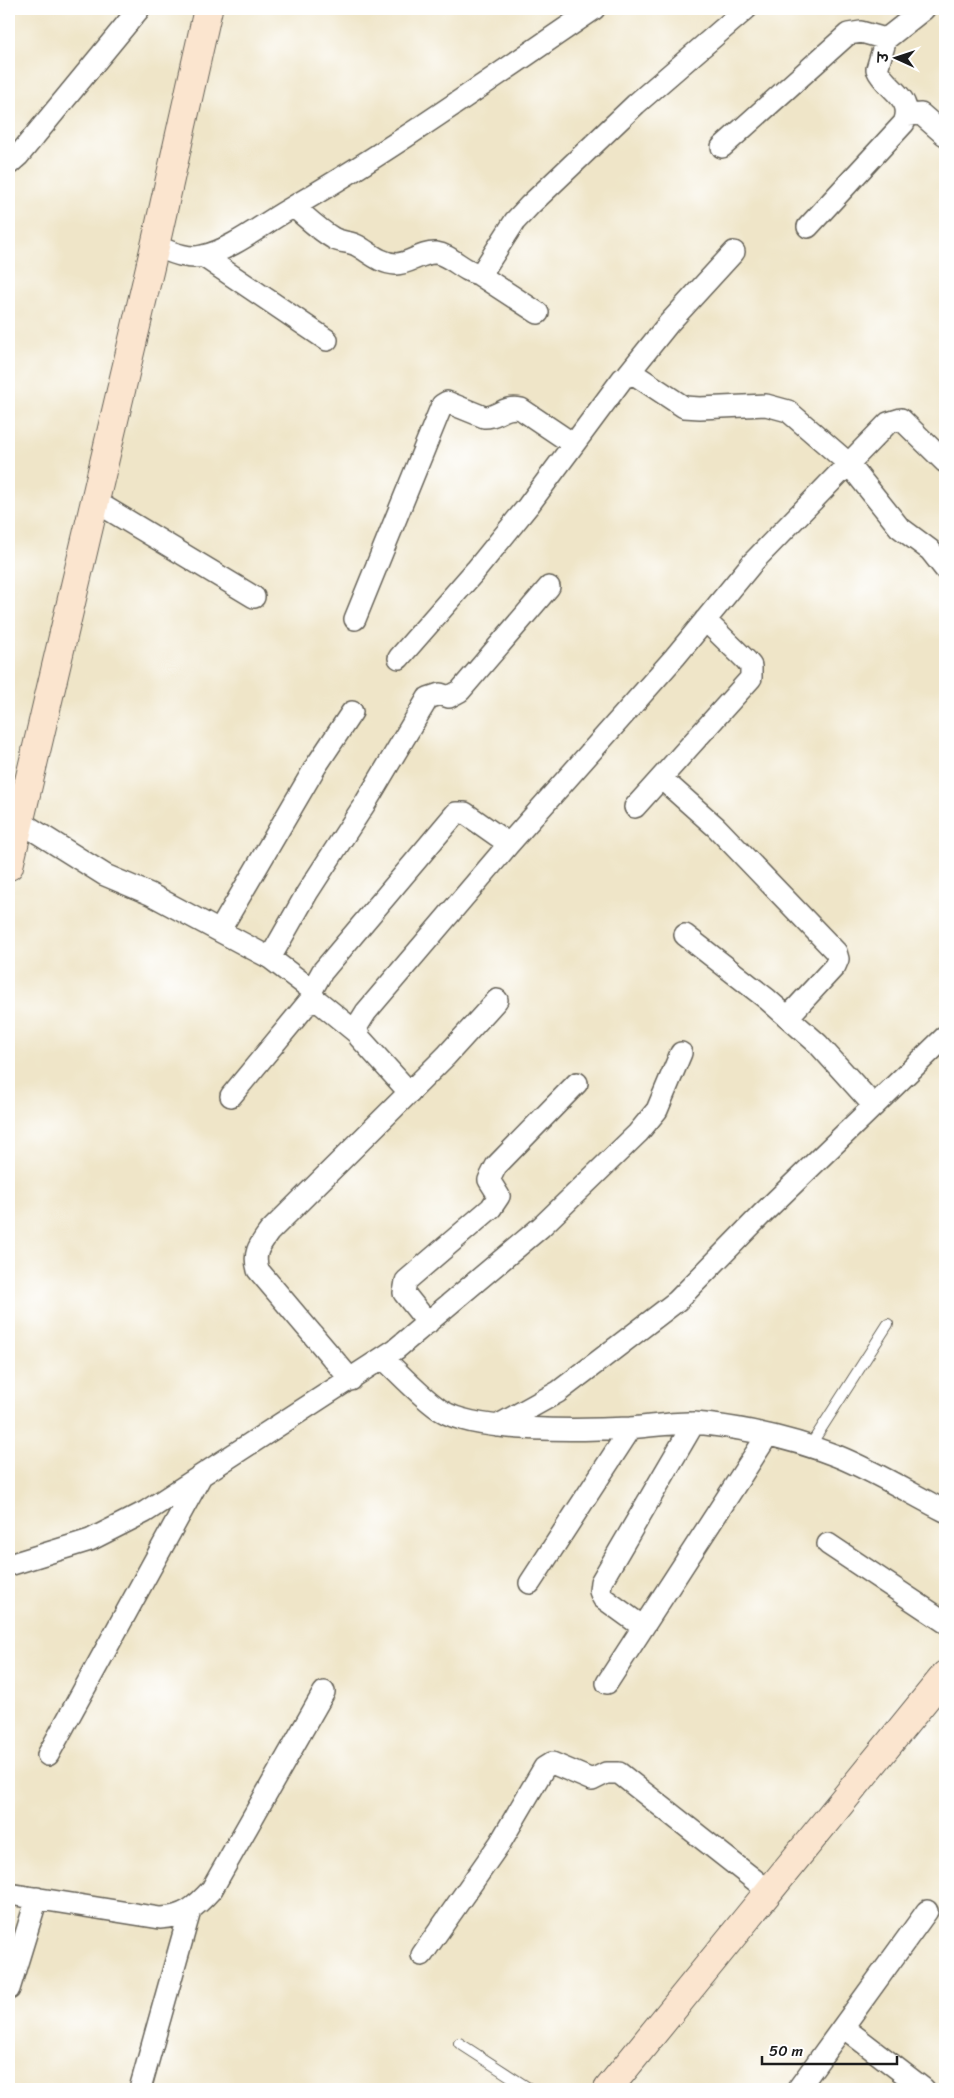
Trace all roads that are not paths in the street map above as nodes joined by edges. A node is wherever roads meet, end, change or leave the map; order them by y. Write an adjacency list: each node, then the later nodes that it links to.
1 (208, 9): 13 (main road)
2 (594, 9): 11 (street)
3 (746, 9): 16 (street)
4 (924, 9): 6 (street)
5 (134, 10): 10 (street)
6 (886, 39): 7 (street); 9 (street)
7 (908, 115): 8 (street); 12 (street)
8 (945, 135)
9 (722, 147)
10 (9, 164)
11 (294, 207): 15 (street); 16 (street)
12 (808, 227)
13 (154, 246): 15 (street); 23 (main road)
14 (734, 252): 19 (street)
15 (203, 256): 18 (street)
16 (478, 274): 17 (street)
17 (538, 313)
18 (327, 340)
19 (628, 374): 20 (street); 22 (street)
20 (573, 444): 27 (street); 29 (street)
21 (945, 462): 22 (street)
22 (848, 463): 24 (street); 28 (street)
23 (93, 500): 26 (street); 33 (main road)
24 (945, 569)
25 (549, 587): 38 (street)
26 (254, 597)
27 (355, 619)
28 (705, 620): 31 (street); 34 (street)
29 (399, 658)
30 (352, 712): 36 (street)
31 (661, 778): 32 (street); 41 (street)
32 (635, 807)
33 (19, 821): 35 (main road); 36 (street)
34 (509, 844): 39 (street); 42 (street)
35 (9, 866)
36 (220, 930): 38 (street)
37 (685, 935): 41 (street)
38 (270, 958): 39 (street)
39 (313, 995): 42 (street); 47 (street)
40 (498, 1000): 46 (street)
41 (788, 1017): 48 (street)
42 (357, 1034): 46 (street)
43 (945, 1037): 48 (street)
44 (681, 1053): 49 (street)
45 (577, 1083): 49 (street)
46 (410, 1093): 52 (street)
47 (231, 1096)
48 (874, 1106): 54 (street)
49 (428, 1323): 51 (street)
50 (888, 1324): 57 (lane)
51 (383, 1358): 52 (street); 54 (street)
52 (351, 1380): 58 (street)
53 (694, 1424): 55 (street); 56 (street); 64 (street)
54 (497, 1426): 55 (street)
55 (631, 1428): 62 (street)
56 (767, 1436): 57 (street); 64 (street)
57 (810, 1446): 59 (street)
58 (202, 1474): 61 (street); 68 (street)
59 (945, 1511)
60 (828, 1544): 63 (street)
61 (9, 1565)
62 (530, 1583)
63 (945, 1622)
64 (643, 1627): 66 (street)
65 (945, 1675): 69 (main road)
66 (607, 1683)
67 (324, 1692): 72 (street)
68 (48, 1755)
69 (770, 1892): 74 (street); 80 (main road)
70 (9, 1894): 71 (street)
71 (37, 1898): 72 (street); 75 (street)
72 (190, 1911): 78 (street)
73 (927, 1911): 76 (street)
74 (422, 1955)
75 (9, 1989)
76 (843, 2027): 81 (street); 82 (street)
77 (459, 2043): 79 (lane)
78 (140, 2089)
79 (530, 2089)
80 (608, 2089)
81 (798, 2089)
82 (923, 2089)

